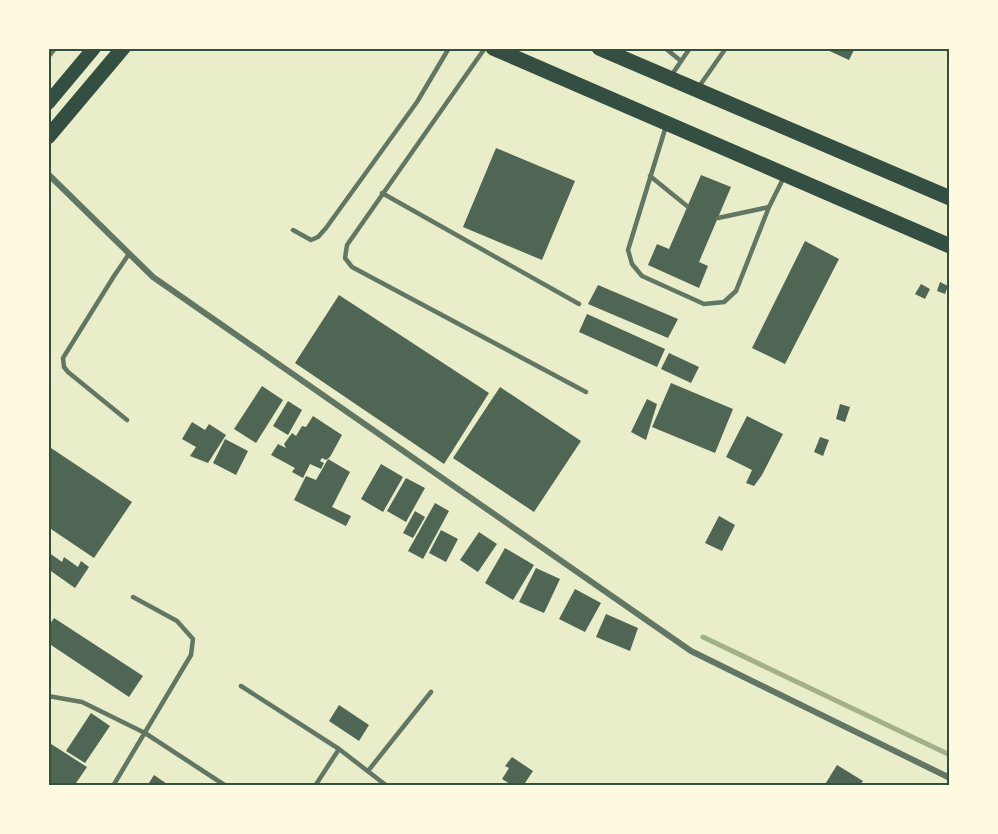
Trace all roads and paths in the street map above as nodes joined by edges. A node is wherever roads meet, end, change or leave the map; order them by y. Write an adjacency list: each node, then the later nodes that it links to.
1 (52, 48): 11 (street)
2 (94, 48): 15 (main road)
3 (123, 48): 17 (highway)
4 (449, 48): 26 (lane)
5 (485, 48): 21 (lane)
6 (493, 48): 16 (highway)
7 (599, 48): 13 (highway)
8 (665, 48): 12 (lane)
9 (690, 48): 12 (lane)
10 (726, 48): 14 (lane)
11 (48, 53)
12 (681, 61): 13 (lane)
13 (670, 79): 14 (highway)
14 (697, 90): 22 (highway)
15 (48, 103)
16 (666, 123): 19 (highway); 20 (lane)
17 (48, 137)
18 (48, 174): 28 (street)
19 (785, 175): 24 (lane); 27 (highway)
20 (650, 176): 23 (lane); 24 (lane)
21 (382, 193): 29 (lane); 30 (lane)
22 (950, 198)
23 (687, 206)
24 (769, 207): 25 (lane)
25 (718, 218)
26 (293, 230)
27 (950, 246)
28 (129, 254): 31 (lane); 39 (street)
29 (579, 304)
30 (586, 392)
31 (128, 420)
32 (134, 597): 36 (lane)
33 (242, 686): 37 (lane)
34 (431, 692): 38 (lane)
35 (48, 696): 36 (lane)
36 (145, 733): 40 (lane); 41 (lane)
37 (339, 748): 38 (lane); 42 (lane)
38 (368, 771): 43 (lane)
39 (950, 778)
40 (113, 786)
41 (226, 786)
42 (315, 786)
43 (387, 786)

